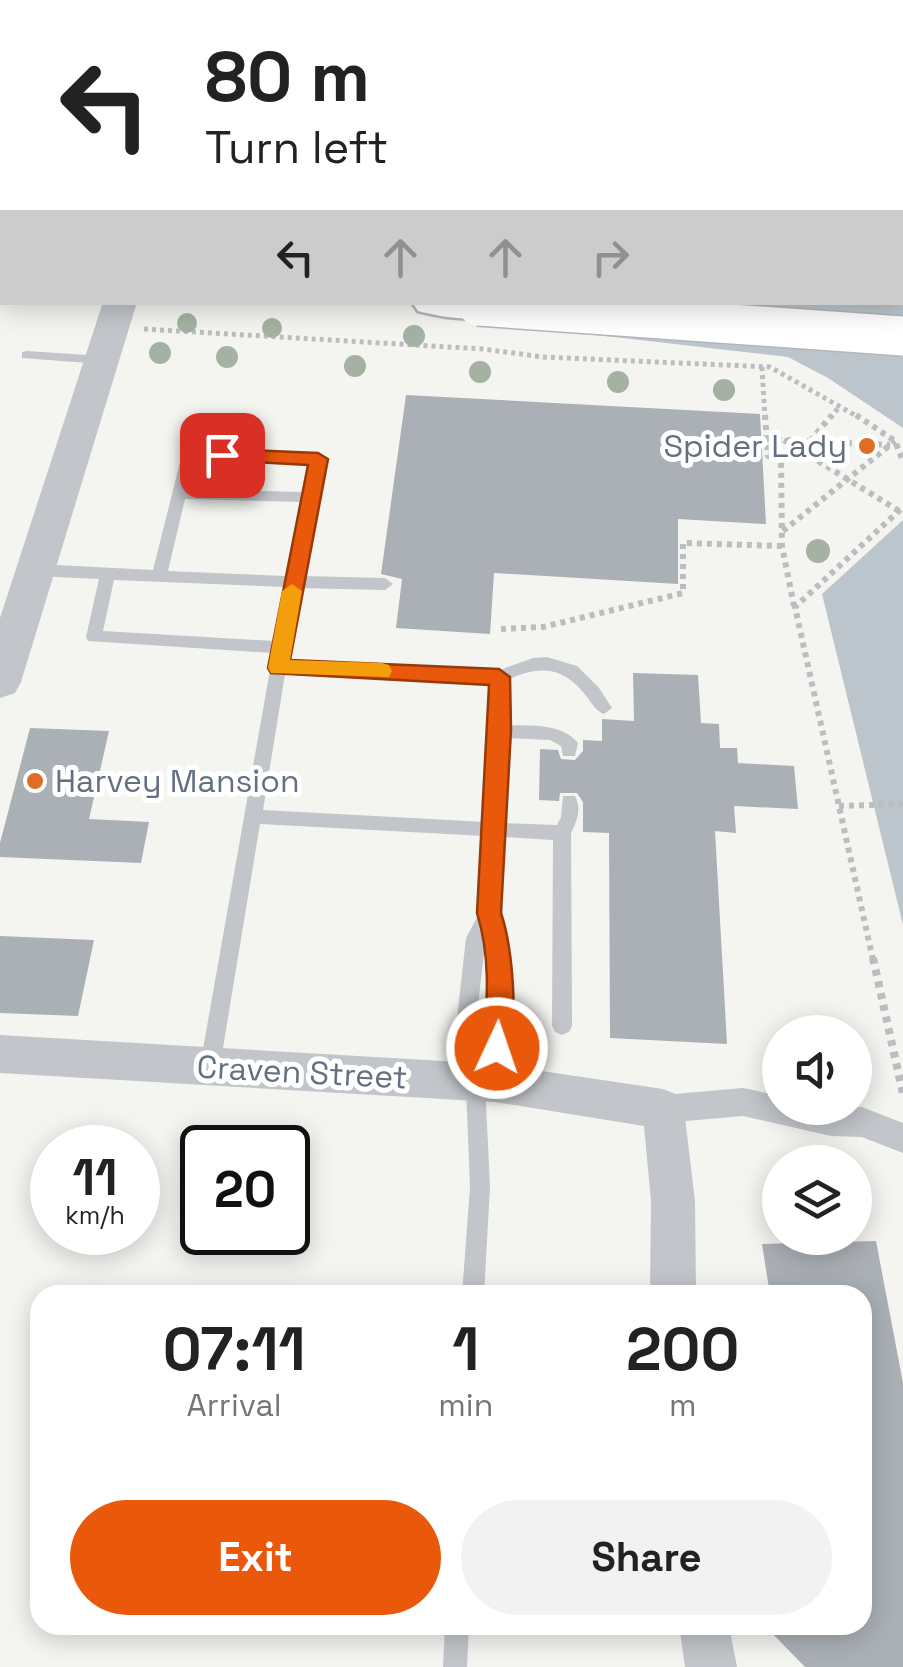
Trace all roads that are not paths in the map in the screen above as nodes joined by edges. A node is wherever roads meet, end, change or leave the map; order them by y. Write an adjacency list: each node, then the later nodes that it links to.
1 (467, 305): 3 (main road, bridge)
2 (112, 330): 4 (lane); 7 (street)
3 (903, 336)
4 (27, 354)
5 (180, 494): 6 (lane); 6 (lane); 9 (lane)
6 (312, 498): 10 (lane)
7 (36, 570): 8 (lane); 15 (street)
8 (108, 574): 9 (lane); 12 (lane)
9 (159, 577): 10 (lane)
10 (294, 582): 11 (lane); 12 (lane)
11 (385, 584)
12 (282, 647): 13 (lane)
13 (278, 668): 14 (lane); 20 (lane)
14 (499, 677): 16 (lane); 17 (lane)
15 (0, 682)
16 (604, 708)
17 (500, 730): 18 (lane); 21 (lane)
18 (569, 751)
19 (570, 802): 22 (lane)
20 (254, 818): 21 (lane); 26 (lane)
21 (495, 830): 22 (lane); 23 (lane)
22 (562, 833): 24 (lane)
23 (489, 913): 27 (lane); 27 (lane)
24 (562, 1026)
25 (0, 1054): 26 (street, Craven Street)
26 (210, 1066): 27 (street, Craven Street)
27 (476, 1082): 28 (street, Craven Street); 30 (lane)
28 (663, 1108): 29 (street); 31 (street)
29 (903, 1138)
30 (474, 1285)
31 (673, 1285)
32 (457, 1635): 33 (lane)
33 (455, 1667)

